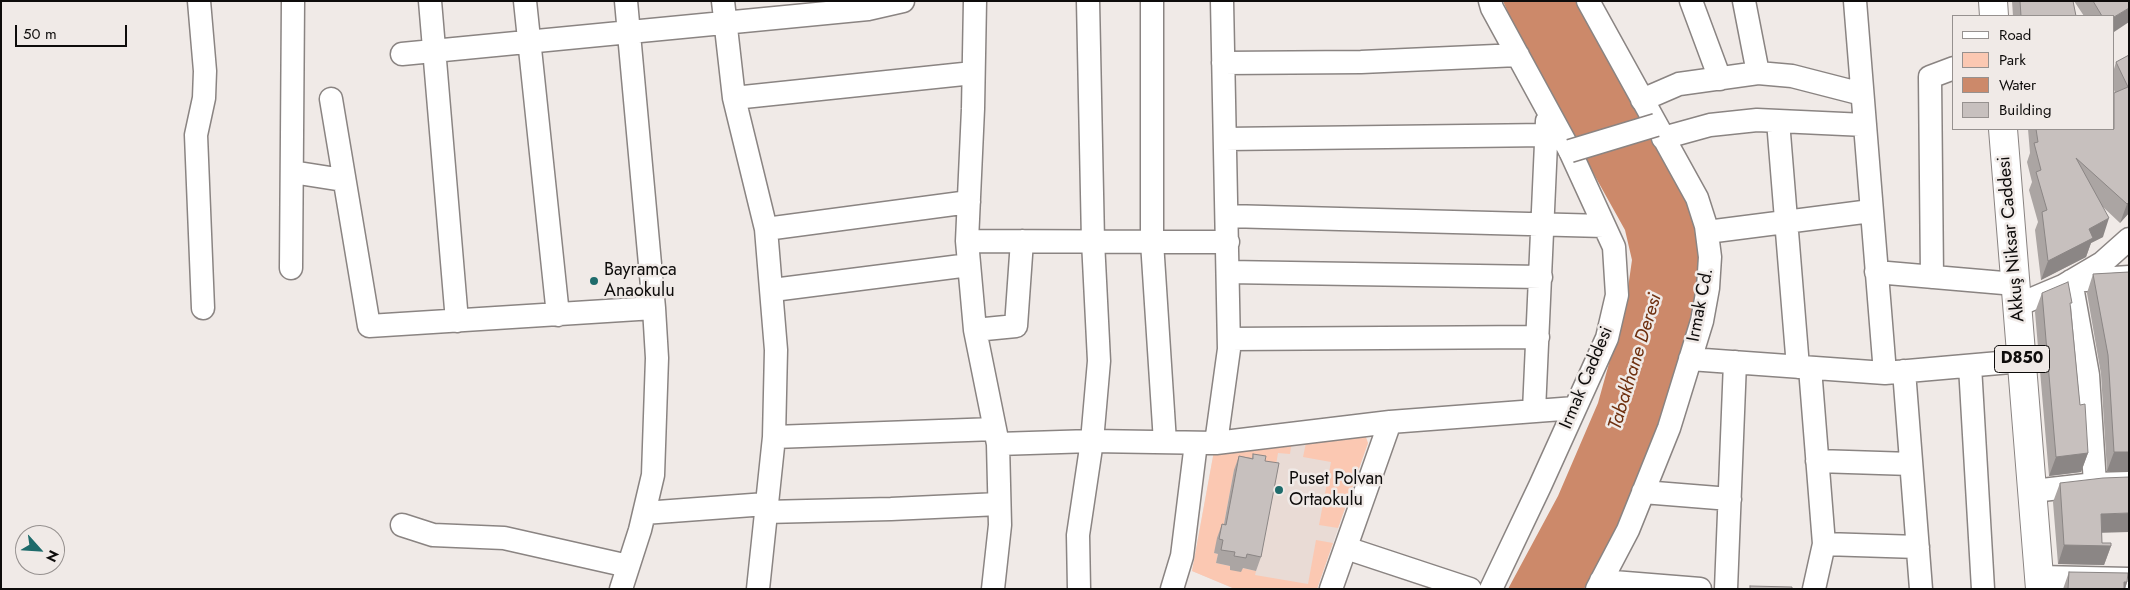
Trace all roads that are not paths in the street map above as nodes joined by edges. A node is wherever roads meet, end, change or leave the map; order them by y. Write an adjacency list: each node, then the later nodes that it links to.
1 (199, 1): 67 (street)
2 (293, 1): 41 (street)
3 (430, 1): 21 (street)
4 (525, 1): 20 (street)
5 (626, 1): 19 (street)
6 (903, 1): 17 (street)
7 (975, 1): 26 (street)
8 (1088, 1): 53 (street)
9 (1152, 1): 54 (street)
10 (1222, 1): 24 (street)
11 (1588, 1): 32 (street, Irmak Cd.)
12 (1691, 1): 28 (street)
13 (1744, 1): 27 (street)
14 (1855, 1): 29 (street)
15 (1993, 1): 18 (main road)
16 (1488, 3): 23 (street, Irmak Caddesi)
17 (724, 12): 19 (street); 30 (street)
18 (1994, 15)
19 (629, 32): 20 (street); 68 (street)
20 (528, 42): 21 (street); 69 (street)
21 (434, 51): 22 (street); 70 (street)
22 (402, 54)
23 (1518, 55): 24 (street); 33 (street, Irmak Caddesi)
24 (1223, 63): 39 (street)
25 (1952, 69): 61 (street)
26 (973, 73): 30 (street); 43 (street)
27 (1758, 74): 28 (street); 29 (street)
28 (1720, 79): 32 (street)
29 (1862, 94): 35 (street)
30 (734, 98): 49 (street)
31 (331, 99): 42 (street)
32 (1642, 100): 37 (street, Irmak Cd.)
33 (1548, 110): 38 (street); 40 (street, Irmak Caddesi)
34 (1778, 121): 35 (street); 37 (street); 46 (street)
35 (1865, 125): 44 (street)
36 (2003, 130): 66 (main road, Akkuş Niksar Caddesi / D850)
37 (1660, 132): 40 (street, bridge); 50 (street, Irmak Cd.)
38 (1547, 135): 39 (street); 47 (street)
39 (1225, 139): 45 (street)
40 (1570, 151): 48 (street, Irmak Caddesi)
41 (292, 172): 42 (street); 58 (street)
42 (343, 180): 70 (street)
43 (969, 202): 49 (street); 51 (street)
44 (1871, 211): 46 (street); 60 (street)
45 (1227, 216): 47 (street); 55 (street)
46 (1786, 222): 50 (street); 78 (street)
47 (1543, 225): 48 (street); 62 (street)
48 (1604, 226): 80 (street, Irmak Caddesi)
49 (766, 229): 65 (street)
50 (1707, 232): 74 (street, Irmak Cd.)
51 (967, 241): 52 (street); 57 (street)
52 (1022, 241): 53 (street); 71 (street)
53 (1093, 241): 54 (street); 85 (street)
54 (1152, 242): 55 (street); 86 (street)
55 (1228, 242): 59 (street)
56 (2124, 243): 63 (street); 64 (street)
57 (969, 266): 65 (street); 71 (street)
58 (291, 268)
59 (1228, 272): 62 (street); 73 (street)
60 (1876, 272): 61 (street); 79 (street)
61 (1932, 277): 66 (street)
62 (1541, 278): 72 (street)
63 (2129, 278): 64 (street)
64 (2071, 281): 66 (street); 91 (street)
65 (772, 290): 83 (street)
66 (2016, 295): 76 (main road, Akkuş Niksar Caddesi / D850)
67 (203, 308)
68 (654, 308): 69 (street); 97 (street)
69 (558, 315): 70 (street)
70 (457, 321)
71 (974, 330): 84 (street)
72 (1538, 337): 73 (street); 81 (street)
73 (1229, 339): 87 (street)
74 (1690, 358): 75 (street); 93 (street, Irmak Cd.)
75 (1735, 362): 78 (street); 94 (street)
76 (2022, 362): 77 (street); 92 (main road, Akkuş Niksar Caddesi / D850)
77 (1970, 366): 79 (street); 118 (street)
78 (1804, 367): 79 (street); 88 (street)
79 (1894, 372): 89 (street)
80 (1575, 408): 81 (street); 113 (street, Irmak Caddesi)
81 (1534, 411): 82 (street)
82 (1390, 422): 87 (street); 101 (street)
83 (774, 437): 84 (street); 96 (street)
84 (997, 437): 85 (street); 95 (street)
85 (1092, 441): 86 (street); 109 (street)
86 (1165, 442): 87 (street)
87 (1206, 443): 110 (street)
88 (1817, 461): 89 (street); 99 (street)
89 (1911, 464): 100 (street)
90 (2129, 483): 91 (street)
91 (2096, 484): 92 (street)
92 (2033, 491): 104 (main road, Akkuş Niksar Caddesi / D850)
93 (1643, 492): 94 (street); 105 (street, Irmak Cd.)
94 (1730, 499): 115 (street)
95 (999, 504): 96 (street); 108 (street)
96 (765, 508): 97 (street); 107 (street)
97 (644, 513): 102 (street)
98 (402, 525): 102 (street)
99 (1824, 544): 100 (street); 116 (street)
100 (1918, 547): 117 (street)
101 (1346, 548): 111 (street); 112 (street)
102 (628, 566): 106 (street)
103 (2129, 579): 104 (street)
104 (2040, 583)
105 (1599, 585): 114 (street)
106 (621, 589)
107 (758, 589)
108 (992, 589)
109 (1078, 589)
110 (1172, 589)
111 (1331, 589)
112 (1470, 589)
113 (1491, 589)
114 (1700, 589)
115 (1726, 589)
116 (1814, 589)
117 (1921, 589)
118 (1983, 589)

